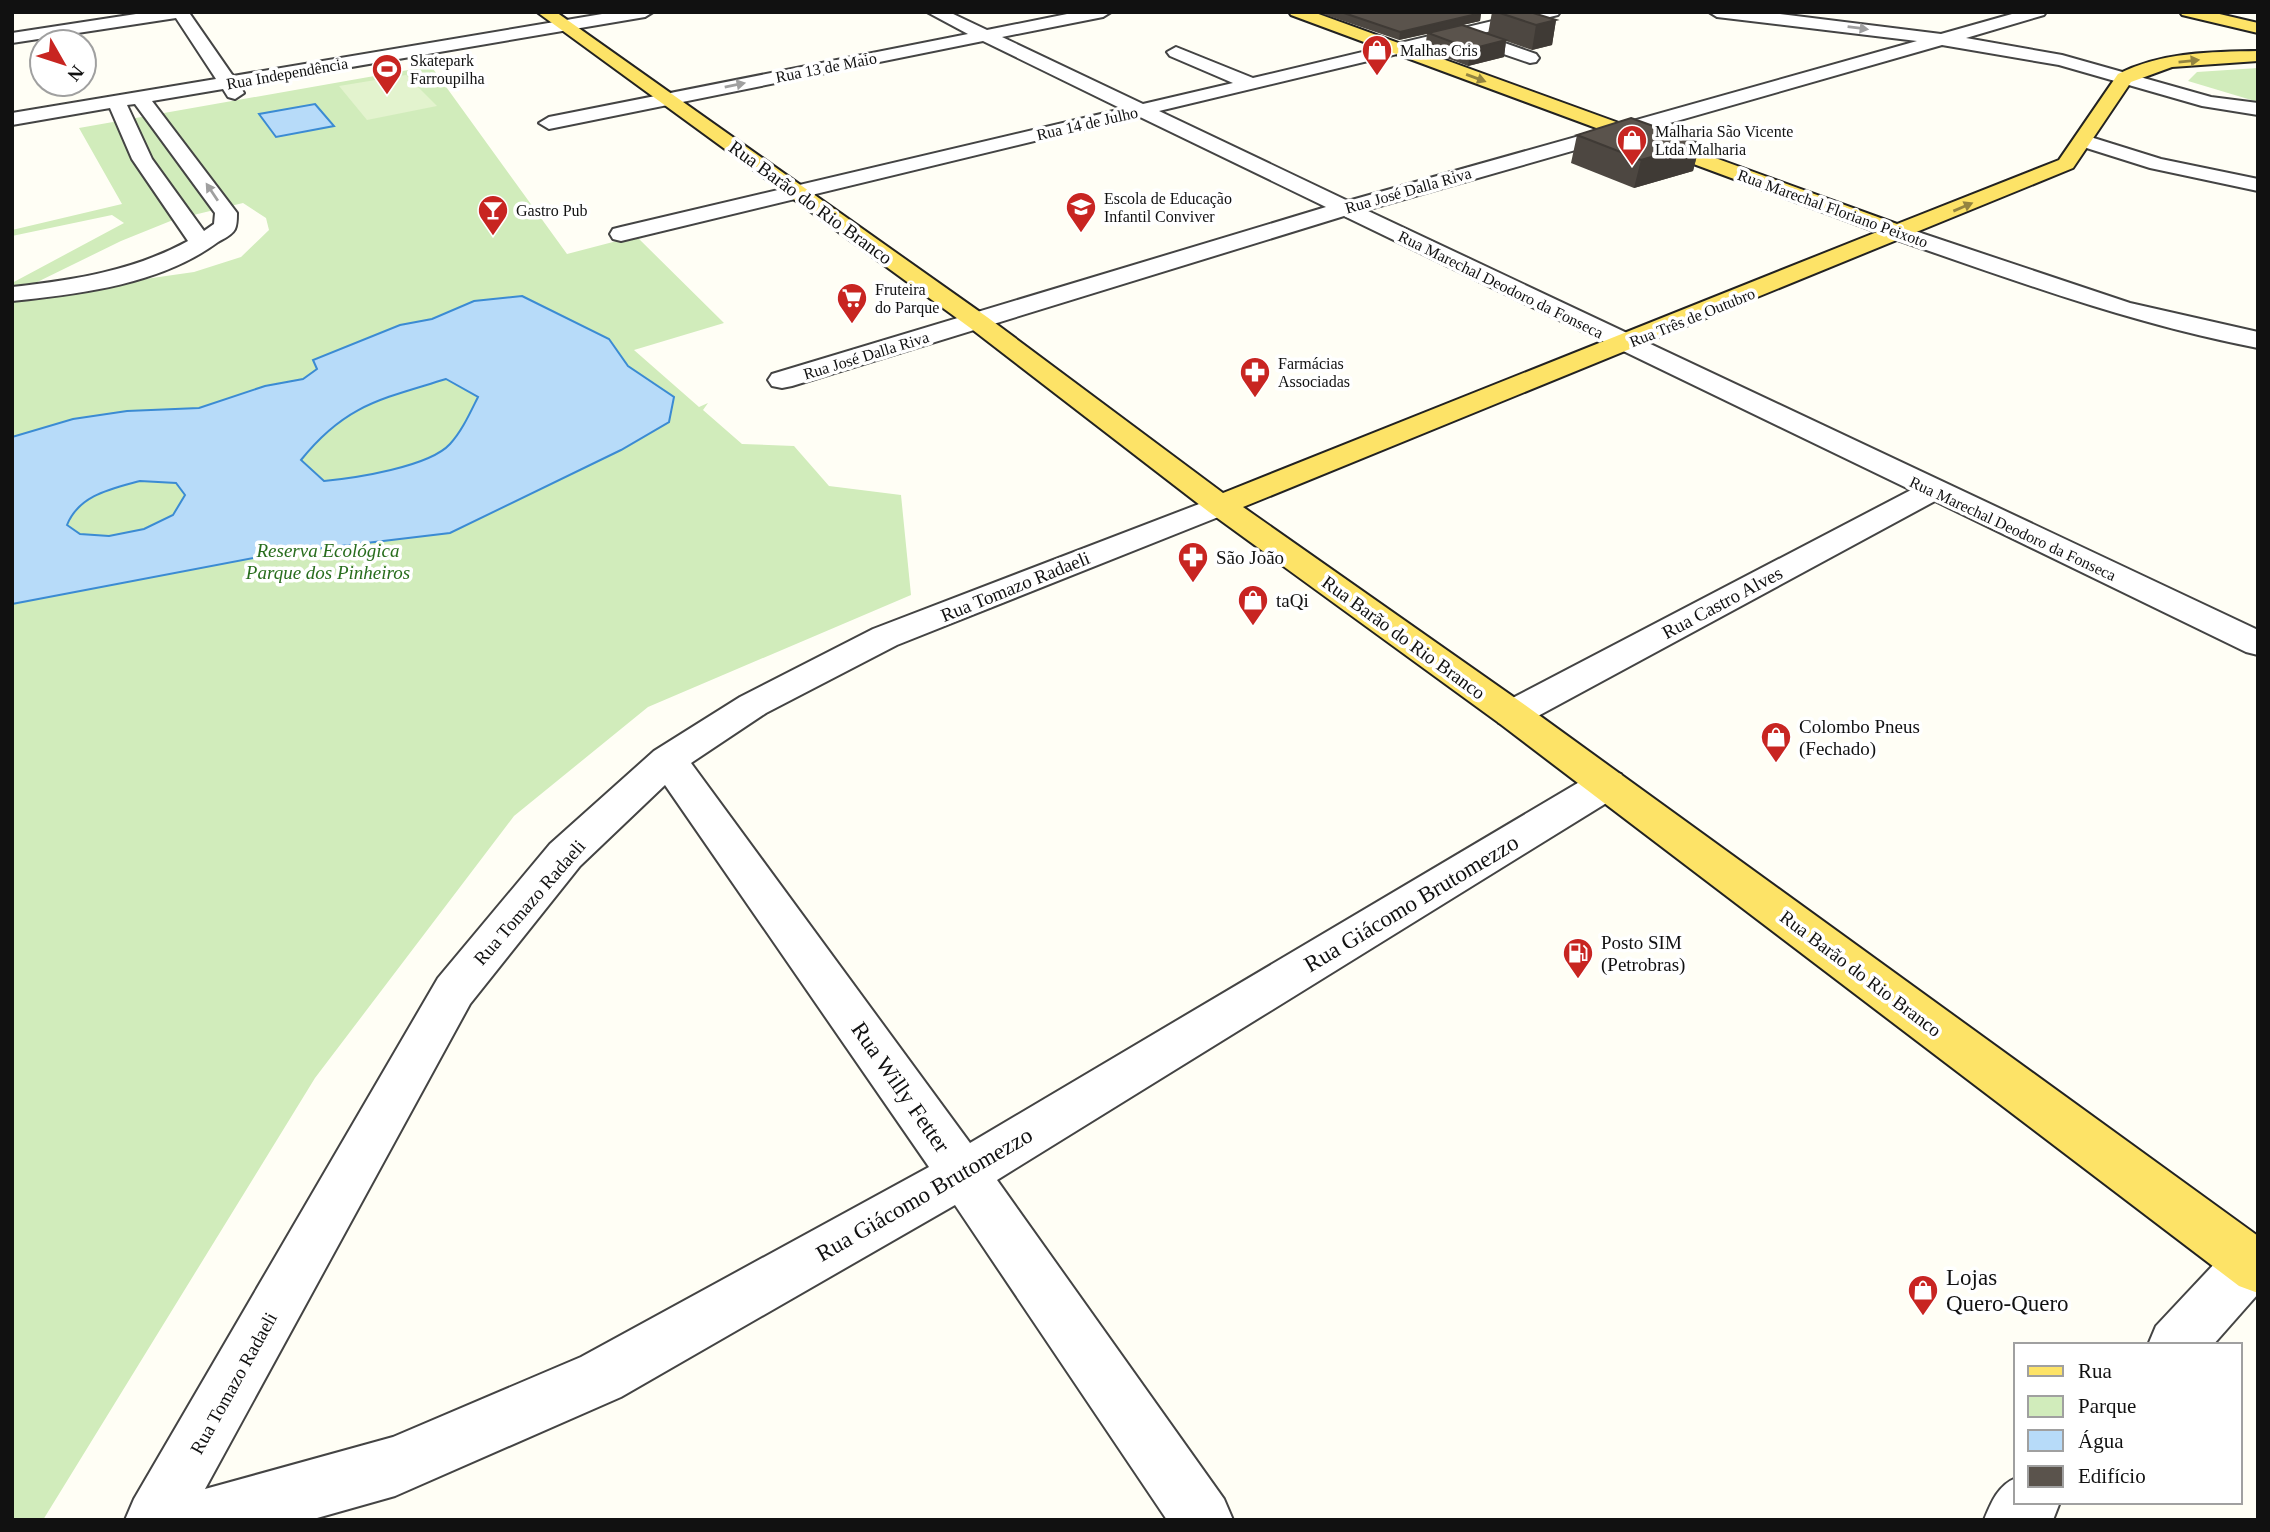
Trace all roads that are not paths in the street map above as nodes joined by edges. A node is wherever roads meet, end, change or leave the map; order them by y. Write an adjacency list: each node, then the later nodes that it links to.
1 (181, 12): 15 (street); 23 (street)
2 (545, 12): 12 (main road, Rua Barão do Rio Branco)
3 (645, 12): 12 (street, Rua Independência)
4 (934, 12): 14 (street, Rua Marechal Deodoro da Fonseca)
5 (1103, 12): 14 (street, Rua 13 de Maio)
6 (1297, 12): 17 (main road, Rua Marechal Floriano Peixoto)
7 (1552, 12): 13 (street, Rua 14 de Julho)
8 (1717, 12): 16 (street, one-way to 16)
9 (2038, 12): 16 (street, Rua José Dalla Riva)
10 (2188, 12): 11 (main road)
11 (2258, 28)
12 (571, 31): 23 (street, Rua Independência); 24 (main road, Rua Barão do Rio Branco)
13 (1462, 34): 17 (street, Rua 14 de Julho); 20 (street)
14 (984, 36): 24 (street, Rua 13 de Maio, one-way to 14); 28 (street, Rua Marechal Deodoro da Fonseca)
15 (12, 38)
16 (1944, 39): 21 (street); 31 (street, Rua José Dalla Riva)
17 (1398, 49): 22 (street, Rua 14 de Julho); 31 (main road, Rua Marechal Floriano Peixoto, one-way to 31)
18 (1176, 52): 22 (street)
19 (2258, 56): 21 (main road, one-way to 19)
20 (1530, 58)
21 (2125, 80): 27 (street); 27 (street); 33 (main road, Rua Três de Outubro)
22 (1252, 83): 28 (street, Rua 14 de Julho)
23 (231, 88): 25 (street, Rua Independência)
24 (668, 99): 30 (street, Rua 13 de Maio); 37 (main road, Rua Barão do Rio Branco)
25 (143, 103): 26 (street, Rua Independência); 41 (street, one-way to 25)
26 (118, 107): 29 (street, Rua Independência); 32 (street, Rua Independência); 41 (street)
27 (2258, 109)
28 (1139, 110): 37 (street, Rua 14 de Julho); 38 (street, Rua Marechal Deodoro da Fonseca)
29 (12, 119)
30 (550, 123)
31 (1618, 130): 38 (street, Rua José Dalla Riva); 39 (main road, Rua Marechal Floriano Peixoto)
32 (12, 131)
33 (2084, 141): 34 (main road, Rua Três de Outubro); 35 (street)
34 (2066, 164): 35 (street); 39 (main road, Rua Três de Outubro, one-way to 34)
35 (2157, 164): 36 (street)
36 (2258, 185)
37 (798, 192): 40 (street, Rua 14 de Julho); 43 (main road, Rua Barão do Rio Branco)
38 (1345, 209): 43 (street, Rua José Dalla Riva); 45 (street, Rua Marechal Deodoro da Fonseca)
39 (1900, 233): 44 (street, Rua Marechal Floriano Peixoto); 45 (main road, Rua Três de Outubro)
40 (621, 234)
41 (202, 246): 42 (street)
42 (12, 294)
43 (978, 322): 46 (street, Rua José Dalla Riva); 48 (main road, Rua Barão do Rio Branco)
44 (2258, 340)
45 (1626, 344): 47 (street, Rua Marechal Deodoro da Fonseca); 48 (main road, Rua Três de Outubro)
46 (782, 380)
47 (1933, 491): 49 (street, Rua Marechal Deodoro da Fonseca); 50 (street, Rua Castro Alves)
48 (1220, 505): 50 (main road, Rua Barão do Rio Branco); 51 (street, Rua Tomazo Radaeli)
49 (2258, 644)
50 (1512, 714): 52 (main road, Rua Barão do Rio Branco)
51 (668, 760): 53 (street, Rua Willy Fetter); 57 (street, Rua Tomazo Radaeli)
52 (1607, 784): 53 (street, Rua Giácomo Brutomezzo); 54 (main road, Rua Barão do Rio Branco)
53 (963, 1174): 58 (street, Rua Giácomo Brutomezzo); 59 (street, Rua Willy Fetter)
54 (2255, 1265): 55 (street)
55 (2178, 1343)
56 (2029, 1504): 60 (street)
57 (155, 1520)
58 (202, 1520)
59 (1203, 1520)
60 (2014, 1520)

